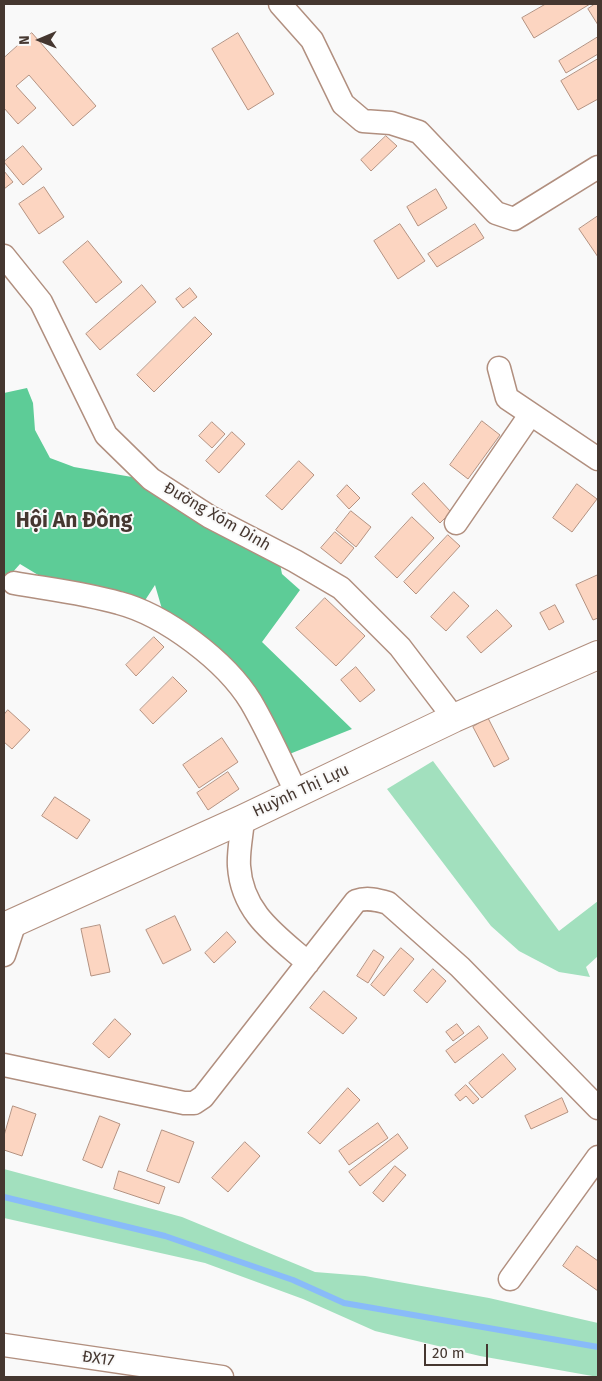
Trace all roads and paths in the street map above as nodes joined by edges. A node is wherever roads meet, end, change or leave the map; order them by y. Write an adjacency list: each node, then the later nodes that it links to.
1 (280, 4): 2 (street)
2 (598, 166)
3 (4, 256): 10 (street, Đường Xóm Dinh)
4 (499, 368): 5 (street)
5 (530, 415): 6 (street); 7 (street)
6 (598, 459)
7 (456, 522)
8 (14, 583): 11 (street)
9 (598, 655): 10 (street, Huỳnh Thị Lựu)
10 (454, 718): 11 (street, Huỳnh Thị Lựu)
11 (297, 794): 12 (street, Huỳnh Thị Lựu)
12 (243, 819): 13 (street, Huỳnh Thị Lựu); 15 (street)
13 (9, 925): 14 (street)
14 (4, 955)
15 (308, 963): 16 (street); 17 (street)
16 (4, 1065)
17 (598, 1108)
18 (598, 1157): 19 (street)
19 (510, 1279)
20 (4, 1345): 21 (street, ĐX17)
21 (222, 1377)

